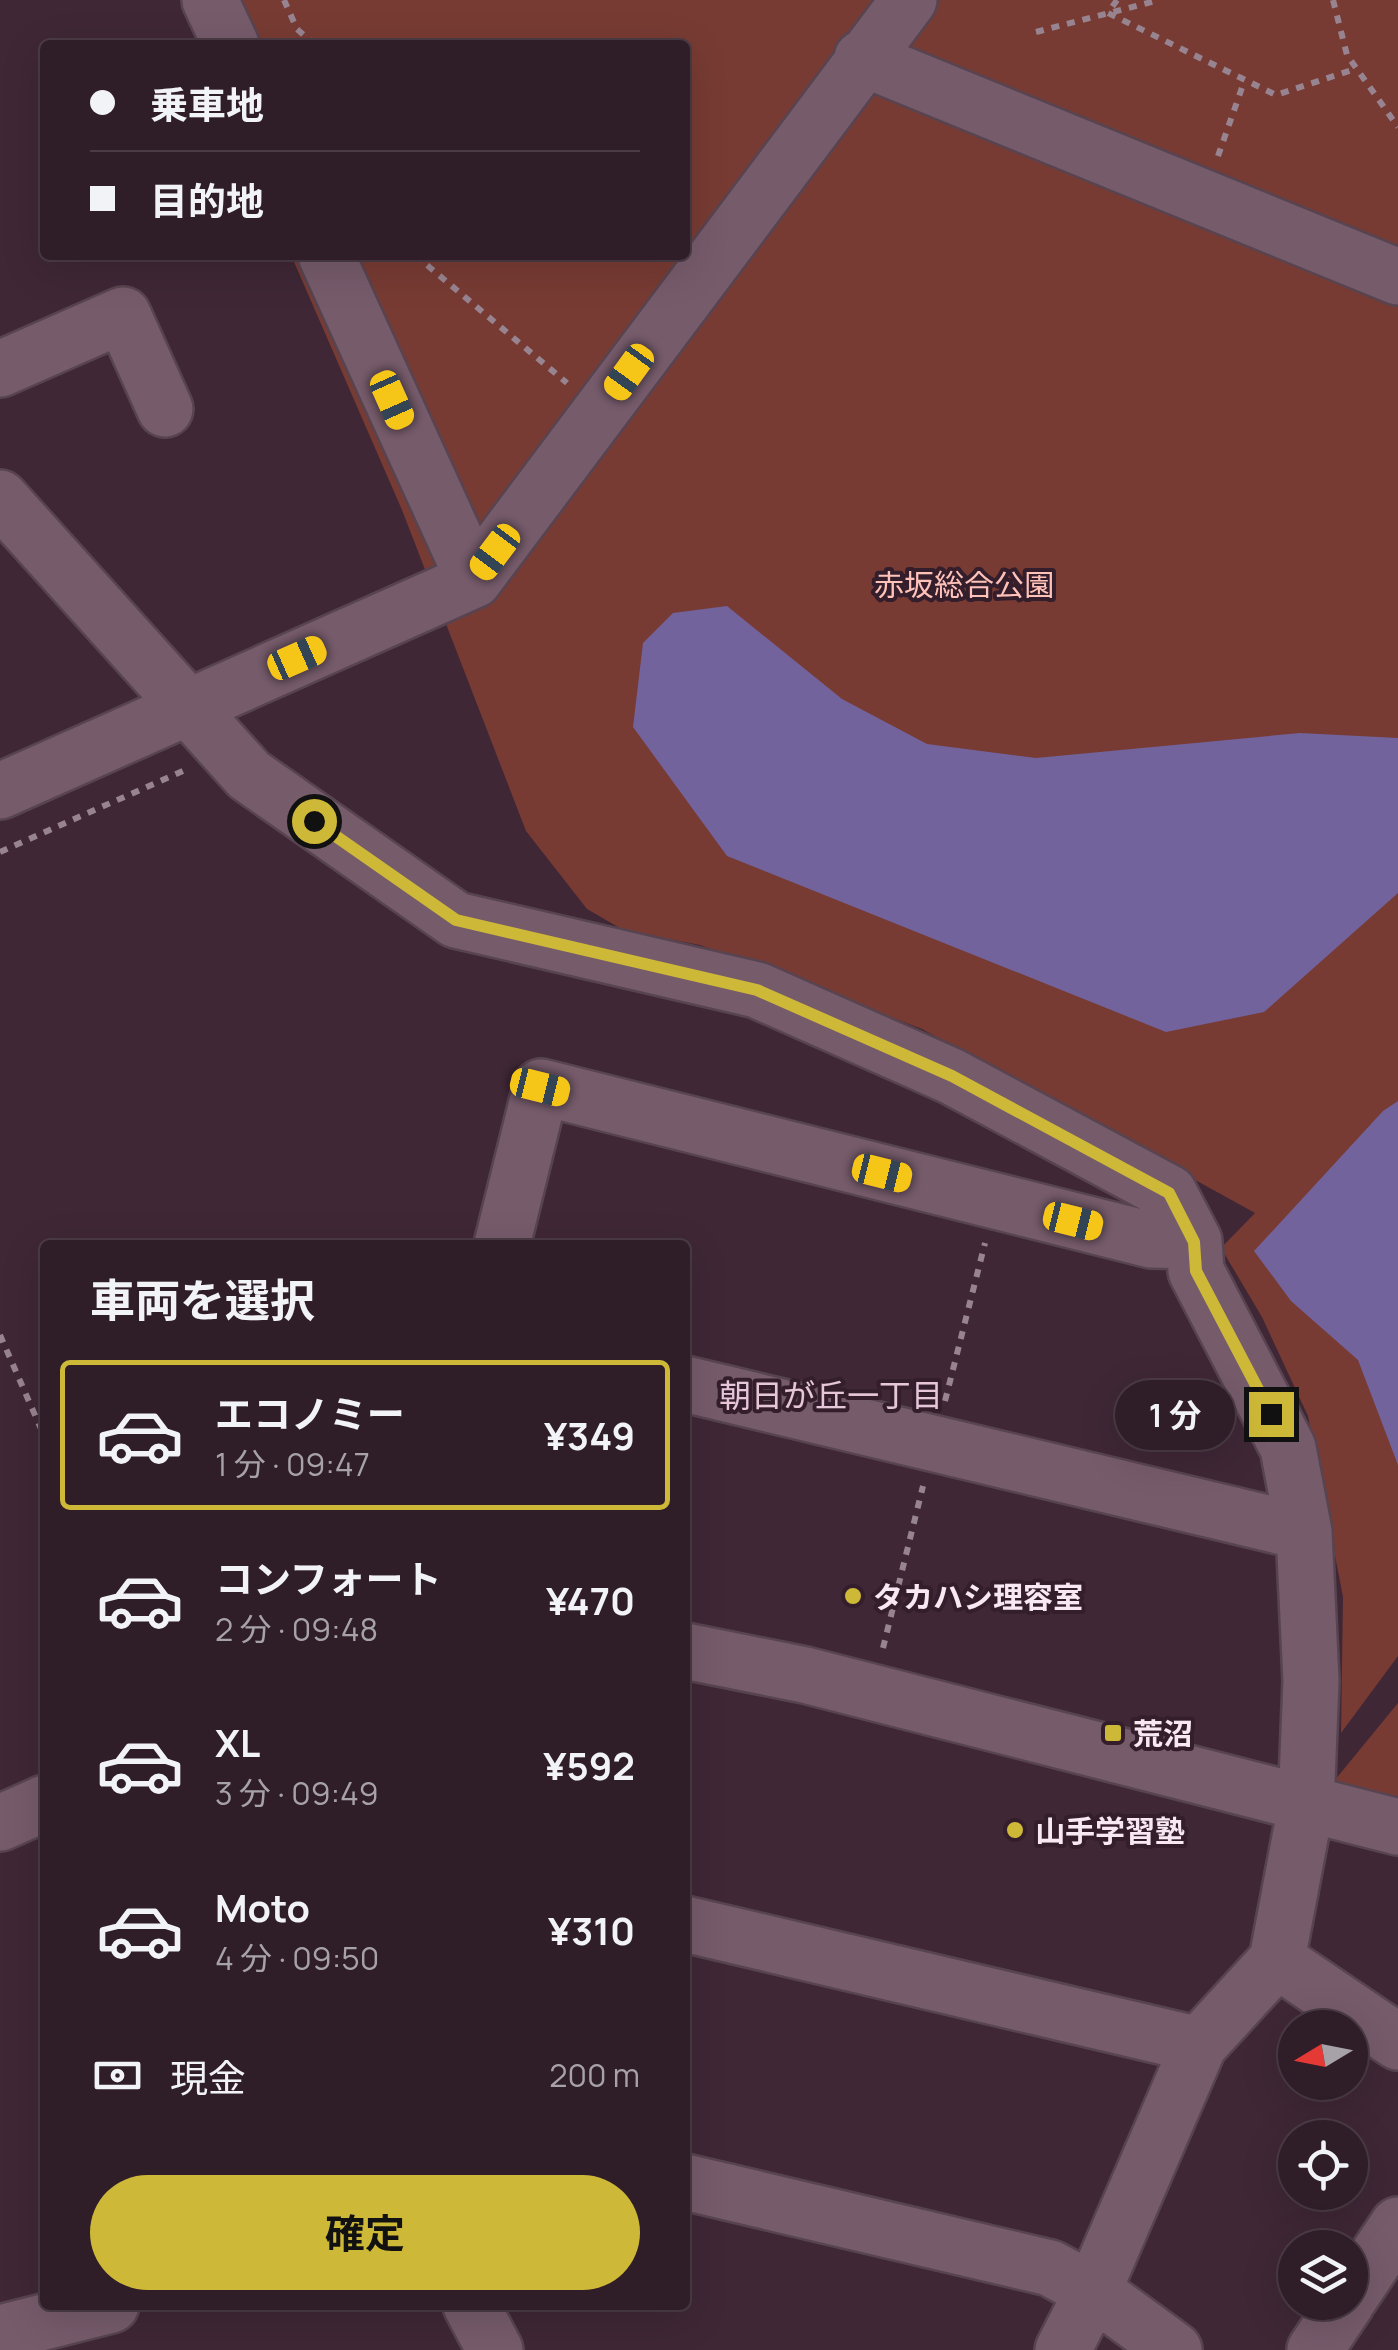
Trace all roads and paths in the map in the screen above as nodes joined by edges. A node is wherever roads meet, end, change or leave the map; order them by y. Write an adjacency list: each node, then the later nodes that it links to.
1 (210, 0): 9 (street)
2 (284, 0): 10 (path)
3 (909, 0): 11 (street)
4 (1117, 0): 7 (path)
5 (1159, 0): 7 (path)
6 (1334, 0): 12 (path)
7 (1108, 13): 8 (path); 13 (path)
8 (1036, 32)
9 (229, 40)
10 (308, 40)
11 (862, 58): 15 (street); 21 (street)
12 (1356, 69): 13 (path); 14 (path)
13 (1244, 82): 15 (path)
14 (1398, 127)
15 (1203, 198): 18 (street)
16 (328, 260): 23 (street)
17 (421, 260): 21 (path)
18 (1398, 277)
19 (0, 369): 20 (street)
20 (165, 409)
21 (600, 411): 23 (street)
22 (0, 498): 24 (street)
23 (474, 580): 24 (street)
24 (191, 706): 26 (street); 29 (street)
25 (196, 765): 27 (path)
26 (0, 791)
27 (0, 852)
28 (503, 1240): 29 (street)
29 (1194, 1242): 33 (street)
30 (0, 1336): 32 (path)
31 (690, 1385): 33 (street)
32 (40, 1427)
33 (1304, 1532): 36 (street)
34 (690, 1651): 36 (street)
35 (40, 1805): 37 (street)
36 (1306, 1806): 38 (street); 40 (street)
37 (0, 1823)
38 (1398, 1827)
39 (690, 1925): 42 (street)
40 (1277, 1960): 41 (street); 42 (street)
41 (1398, 2042)
42 (1199, 2045): 46 (street)
43 (690, 2183): 46 (street)
44 (1398, 2225): 45 (street)
45 (1368, 2270)
46 (1093, 2291): 52 (street); 53 (street)
47 (91, 2310): 50 (street)
48 (474, 2310): 51 (street)
49 (1335, 2320): 54 (street)
50 (0, 2333)
51 (495, 2350)
52 (1063, 2350)
53 (1174, 2350)
54 (1315, 2350)

